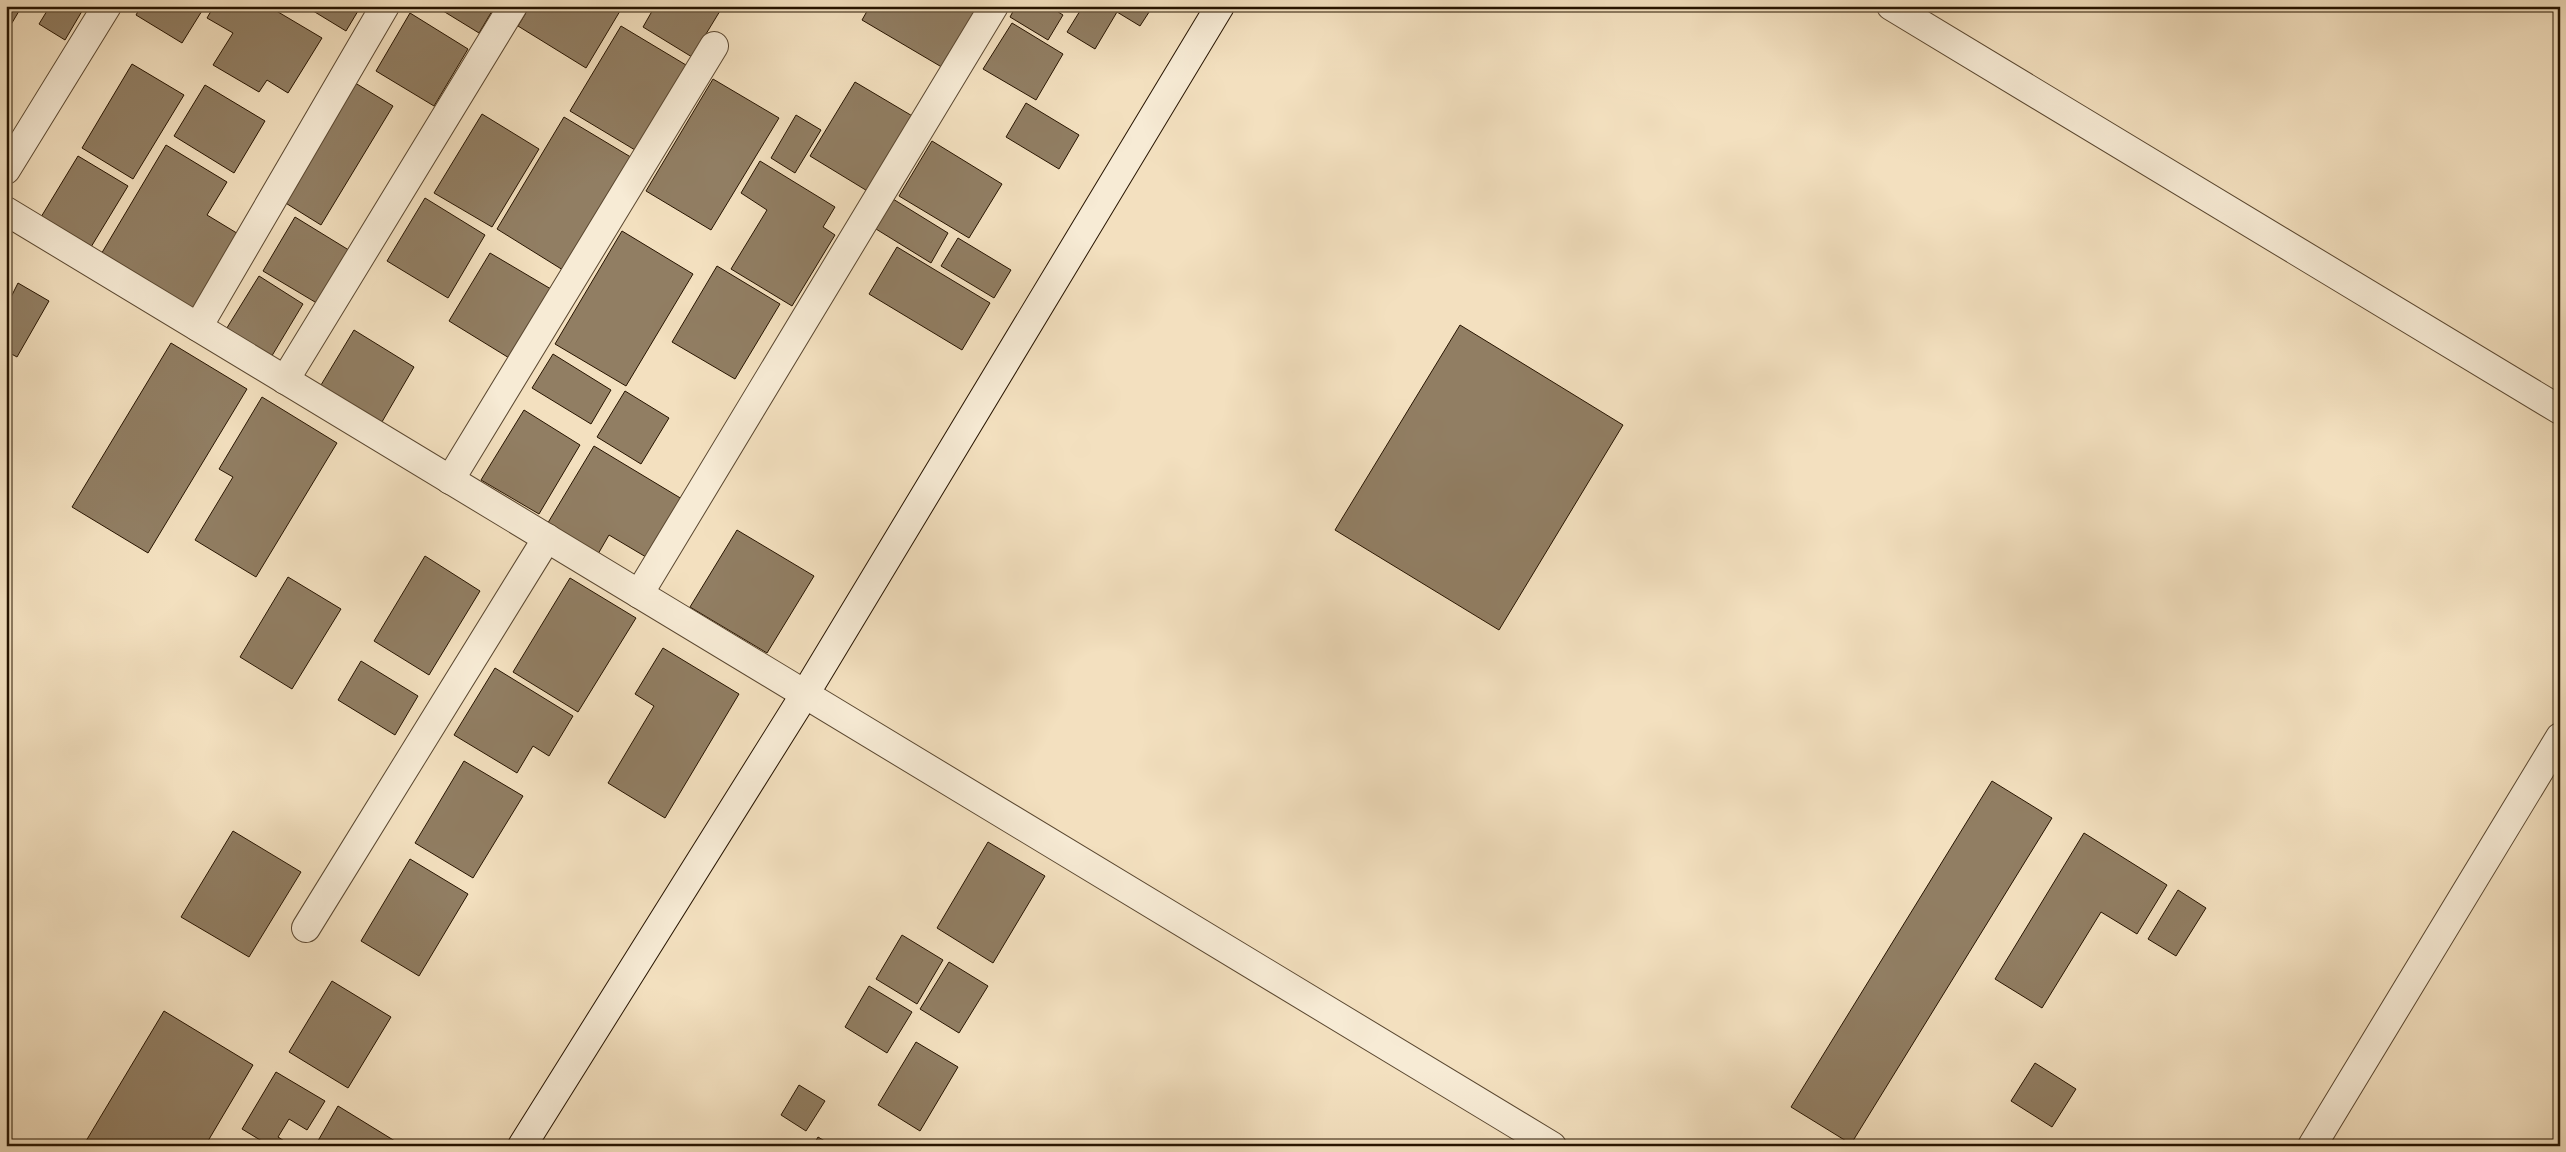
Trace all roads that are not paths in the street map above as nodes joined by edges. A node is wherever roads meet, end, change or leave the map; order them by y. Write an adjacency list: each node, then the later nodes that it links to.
1 (107, 6): 8 (street)
2 (385, 6): 10 (street)
3 (513, 6): 11 (street)
4 (994, 6): 15 (street)
5 (1220, 6): 16 (street)
6 (1891, 6): 12 (street)
7 (714, 46): 13 (street)
8 (6, 170)
9 (6, 211): 10 (street)
10 (198, 327): 11 (street)
11 (285, 380): 13 (street)
12 (2560, 410)
13 (450, 480): 14 (street)
14 (547, 538): 15 (street); 18 (street)
15 (639, 594): 16 (street)
16 (805, 694): 19 (street); 20 (street)
17 (2560, 737): 21 (street)
18 (306, 928)
19 (522, 1146)
20 (1552, 1146)
21 (2312, 1146)

